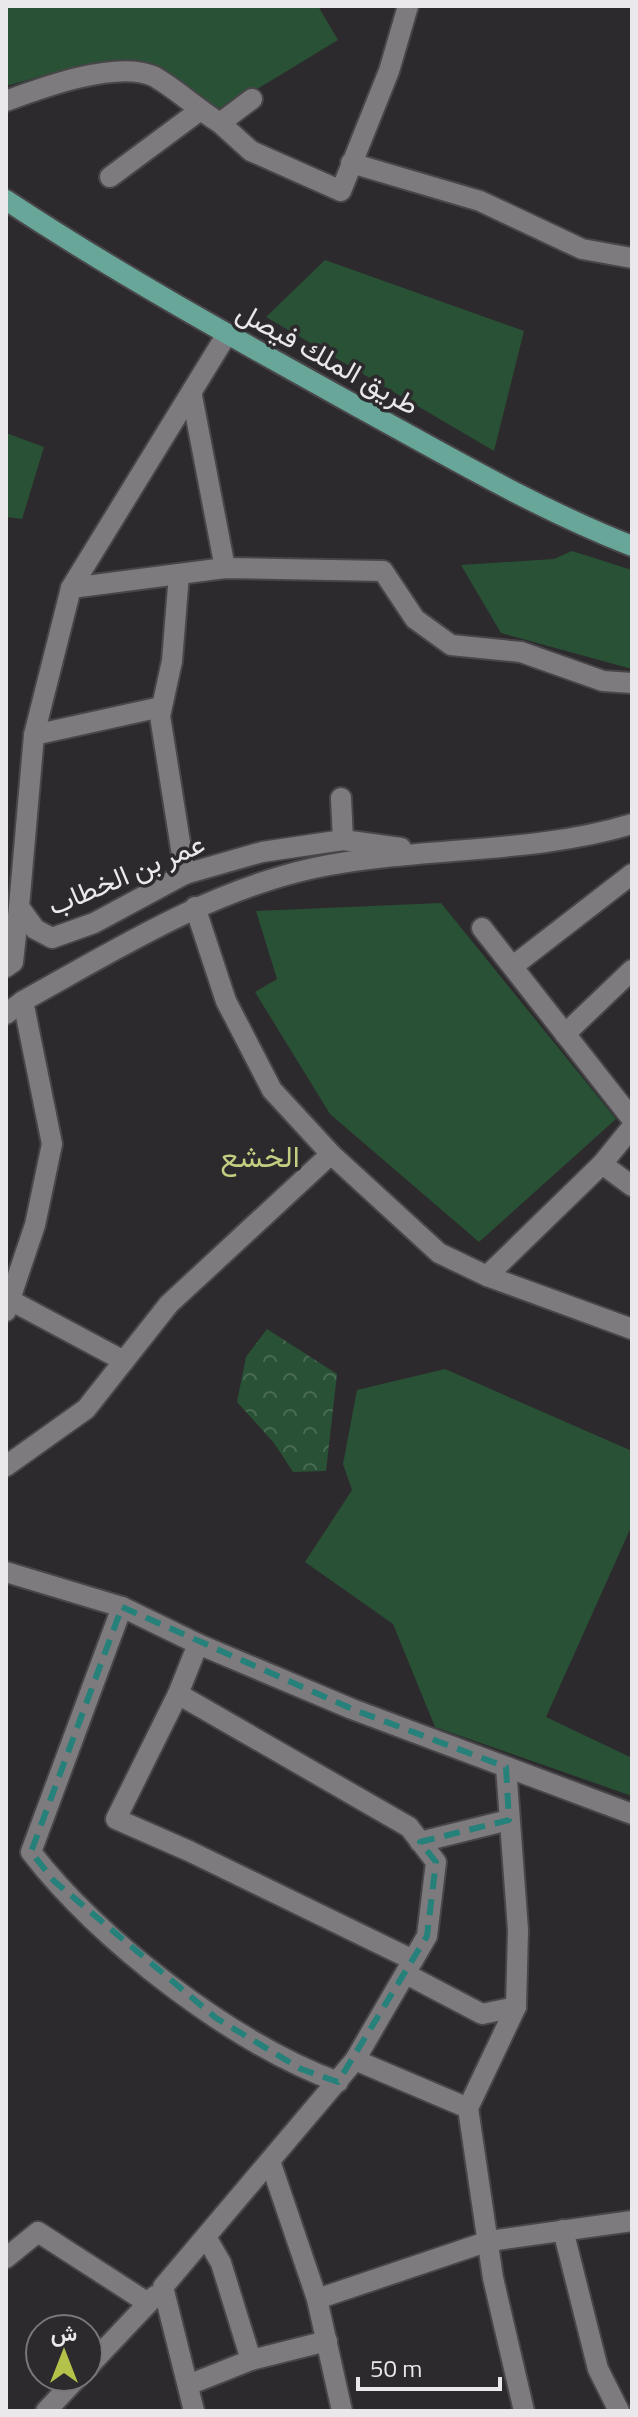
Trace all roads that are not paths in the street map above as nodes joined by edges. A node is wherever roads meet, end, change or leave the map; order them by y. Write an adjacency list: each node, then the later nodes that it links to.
1 (408, 6): 6 (street)
2 (252, 99): 5 (street)
3 (6, 101): 4 (street)
4 (199, 111): 5 (street); 7 (street)
5 (220, 123): 6 (street)
6 (351, 163): 9 (street)
7 (110, 177)
8 (6, 200): 10 (main road, طريق الملك فيصل)
9 (632, 258)
10 (227, 334): 11 (street); 12 (main road, طريق الملك فيصل)
11 (192, 396): 13 (street); 15 (street)
12 (632, 546)
13 (225, 568): 14 (street); 16 (street)
14 (179, 574): 15 (street); 17 (street)
15 (71, 588): 18 (street)
16 (632, 683)
17 (161, 707): 18 (street); 23 (street)
18 (34, 735): 25 (street)
19 (341, 798): 21 (street)
20 (632, 824): 22 (street, عمر بن الخطاب)
21 (343, 840): 22 (street, عمر بن الخطاب); 23 (street, عمر بن الخطاب)
22 (426, 851): 26 (street, عمر بن الخطاب)
23 (185, 874): 25 (street, عمر بن الخطاب)
24 (632, 874): 28 (street)
25 (19, 907): 29 (street, عمر بن الخطاب)
26 (195, 907): 31 (street, عمر بن الخطاب); 36 (street)
27 (482, 928): 28 (street)
28 (513, 966): 33 (street)
29 (6, 967)
30 (632, 970): 33 (street)
31 (23, 1001): 32 (street, عمر بن الخطاب); 40 (street)
32 (6, 1014)
33 (565, 1034): 34 (street)
34 (632, 1119)
35 (632, 1127): 37 (street)
36 (331, 1154): 39 (street); 42 (street)
37 (602, 1164): 38 (street); 39 (street)
38 (632, 1186)
39 (487, 1276): 41 (street)
40 (8, 1306): 42 (street)
41 (632, 1329)
42 (124, 1361): 43 (street)
43 (6, 1466)
44 (6, 1572): 45 (street)
45 (122, 1607): 46 (street); 55 (street)
46 (198, 1644): 47 (street); 48 (street)
47 (178, 1694): 51 (street); 52 (street)
48 (506, 1767): 49 (street); 50 (street)
49 (632, 1814)
50 (509, 1820): 51 (street); 53 (street)
51 (420, 1842): 52 (street)
52 (410, 1967): 53 (street); 54 (street)
53 (516, 2007): 56 (street)
54 (355, 2060): 55 (street); 56 (street)
55 (338, 2082): 57 (street)
56 (468, 2108): 61 (street)
57 (270, 2161): 60 (street); 64 (street)
58 (632, 2221): 59 (street)
59 (563, 2230): 61 (street); 75 (street)
60 (206, 2237): 63 (street); 68 (street)
61 (489, 2241): 64 (street); 74 (street)
62 (6, 2258): 65 (street)
63 (163, 2287): 65 (street); 69 (street)
64 (317, 2299): 66 (street)
65 (148, 2303): 67 (street)
66 (327, 2341): 68 (street); 73 (street)
67 (104, 2350)
68 (251, 2360): 69 (street)
69 (188, 2385): 72 (street)
70 (63, 2393): 71 (street)
71 (46, 2411)
72 (194, 2411)
73 (342, 2411)
74 (524, 2411)
75 (619, 2411)

